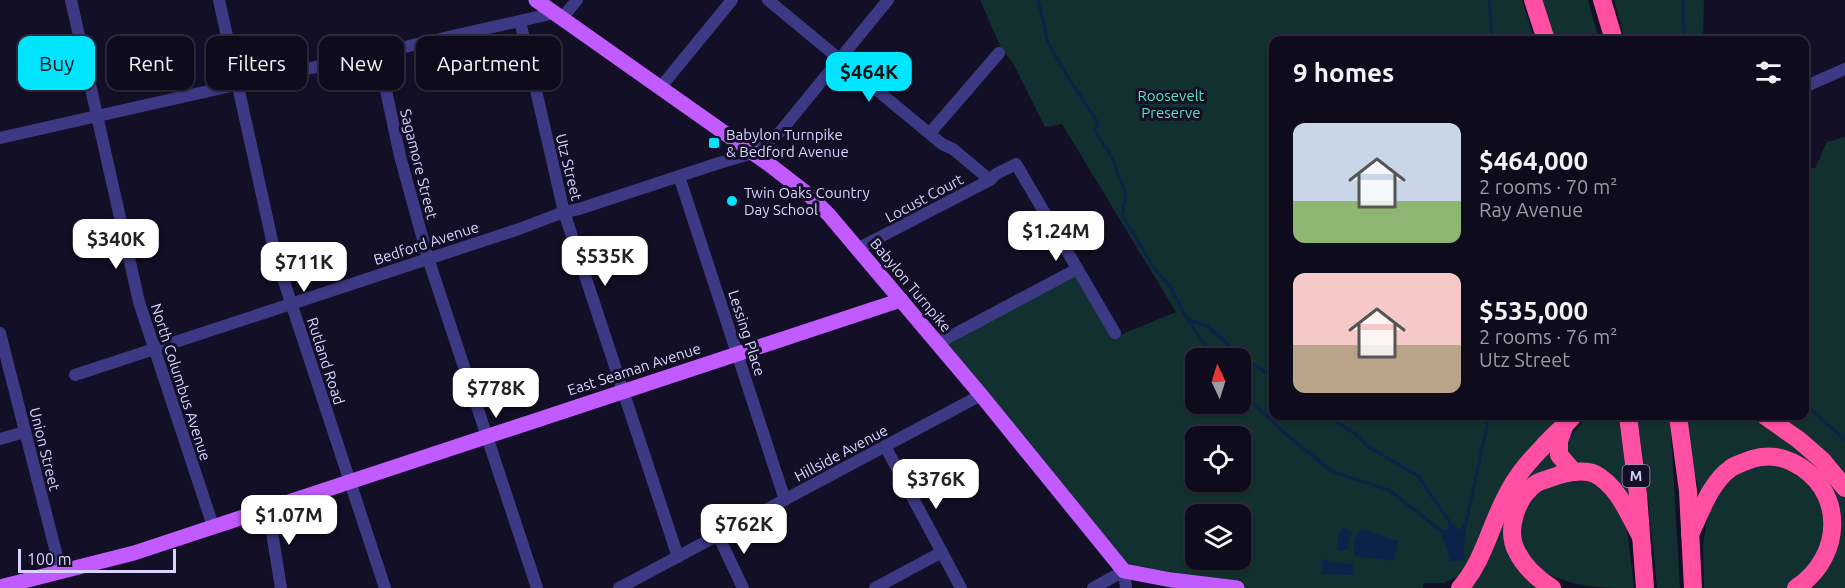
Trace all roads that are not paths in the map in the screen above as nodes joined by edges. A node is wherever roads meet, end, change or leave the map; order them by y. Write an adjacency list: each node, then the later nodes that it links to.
1 (71, 0): 24 (street, North Columbus Avenue)
2 (219, 0): 12 (street, Rutland Road)
3 (536, 0): 10 (main road, Babylon Turnpike)
4 (577, 0): 10 (street)
5 (732, 0): 20 (street)
6 (768, 0): 17 (street)
7 (888, 0): 17 (street)
8 (1533, 0): 13 (highway)
9 (1602, 0): 14 (highway)
10 (559, 16): 11 (street); 20 (main road, Babylon Turnpike)
11 (520, 21): 15 (street); 30 (street, Utz Street)
12 (227, 36)
13 (1545, 36)
14 (1613, 36)
15 (404, 47)
16 (999, 53): 25 (street)
17 (840, 59): 25 (street); 27 (street)
18 (1845, 69): 19 (street)
19 (1809, 85)
20 (660, 88): 27 (main road, Babylon Turnpike)
21 (215, 90): 24 (street)
22 (239, 90): 35 (street, Rutland Road)
23 (386, 90): 32 (street, Sagamore Street)
24 (97, 116): 26 (street); 39 (street, North Columbus Avenue)
25 (930, 134): 29 (street)
26 (0, 138)
27 (753, 153): 28 (street, Bedford Avenue); 31 (main road, Babylon Turnpike)
28 (679, 176): 30 (street, Bedford Avenue); 40 (street, Lessing Place)
29 (990, 180): 31 (street, Locust Court); 33 (street, Locust Court)
30 (564, 212): 32 (street, Bedford Avenue); 42 (street, Utz Street)
31 (857, 249): 34 (main road, Babylon Turnpike)
32 (428, 258): 35 (street, Bedford Avenue); 49 (street, Sagamore Street)
33 (1077, 269): 37 (street); 38 (street)
34 (901, 300): 38 (main road, Babylon Turnpike); 40 (main road, East Seaman Avenue)
35 (291, 303): 39 (street, Bedford Avenue); 53 (street, Rutland Road)
36 (0, 333): 48 (street, Union Street)
37 (1115, 333)
38 (938, 344): 43 (main road, Babylon Turnpike)
39 (154, 348): 41 (street, Bedford Avenue); 57 (street, North Columbus Avenue)
40 (738, 354): 42 (main road, East Seaman Avenue); 55 (street, Lessing Place)
41 (75, 375)
42 (623, 391): 49 (main road, East Seaman Avenue); 62 (street, Utz Street)
43 (981, 395): 51 (street, Hillside Avenue); 64 (main road, Babylon Turnpike)
44 (1629, 420): 60 (highway, M)
45 (1679, 420): 58 (highway)
46 (1771, 420): 54 (highway)
47 (1569, 421): 52 (highway); 76 (highway)
48 (25, 432): 50 (street); 63 (street, Union Street)
49 (486, 436): 53 (main road, East Seaman Avenue); 68 (street, Sagamore Street)
50 (0, 439)
51 (885, 446): 55 (street, Hillside Avenue); 61 (street)
52 (1573, 471): 60 (highway); 77 (highway)
53 (350, 482): 56 (main road, East Seaman Avenue); 67 (street, Rutland Road)
54 (1845, 488)
55 (785, 500): 59 (street, Hillside Avenue)
56 (268, 508): 57 (main road, East Seaman Avenue); 66 (street)
57 (213, 526): 63 (main road, East Seaman Avenue)
58 (1690, 534): 79 (highway); 80 (highway)
59 (718, 535): 62 (street, Hillside Avenue); 70 (street)
60 (1641, 537): 78 (highway, M)
61 (942, 552): 71 (street); 72 (street)
62 (678, 557): 69 (street, Hillside Avenue)
63 (61, 572): 65 (main road, East Seaman Avenue)
64 (1124, 572): 73 (street); 74 (street); 75 (main road)
65 (0, 587)
66 (281, 588)
67 (385, 588)
68 (537, 588)
69 (619, 588)
70 (743, 588)
71 (874, 588)
72 (961, 588)
73 (1093, 588)
74 (1126, 588)
75 (1237, 588)
76 (1460, 588)
77 (1552, 588)
78 (1645, 588)
79 (1693, 588)
80 (1796, 588)

